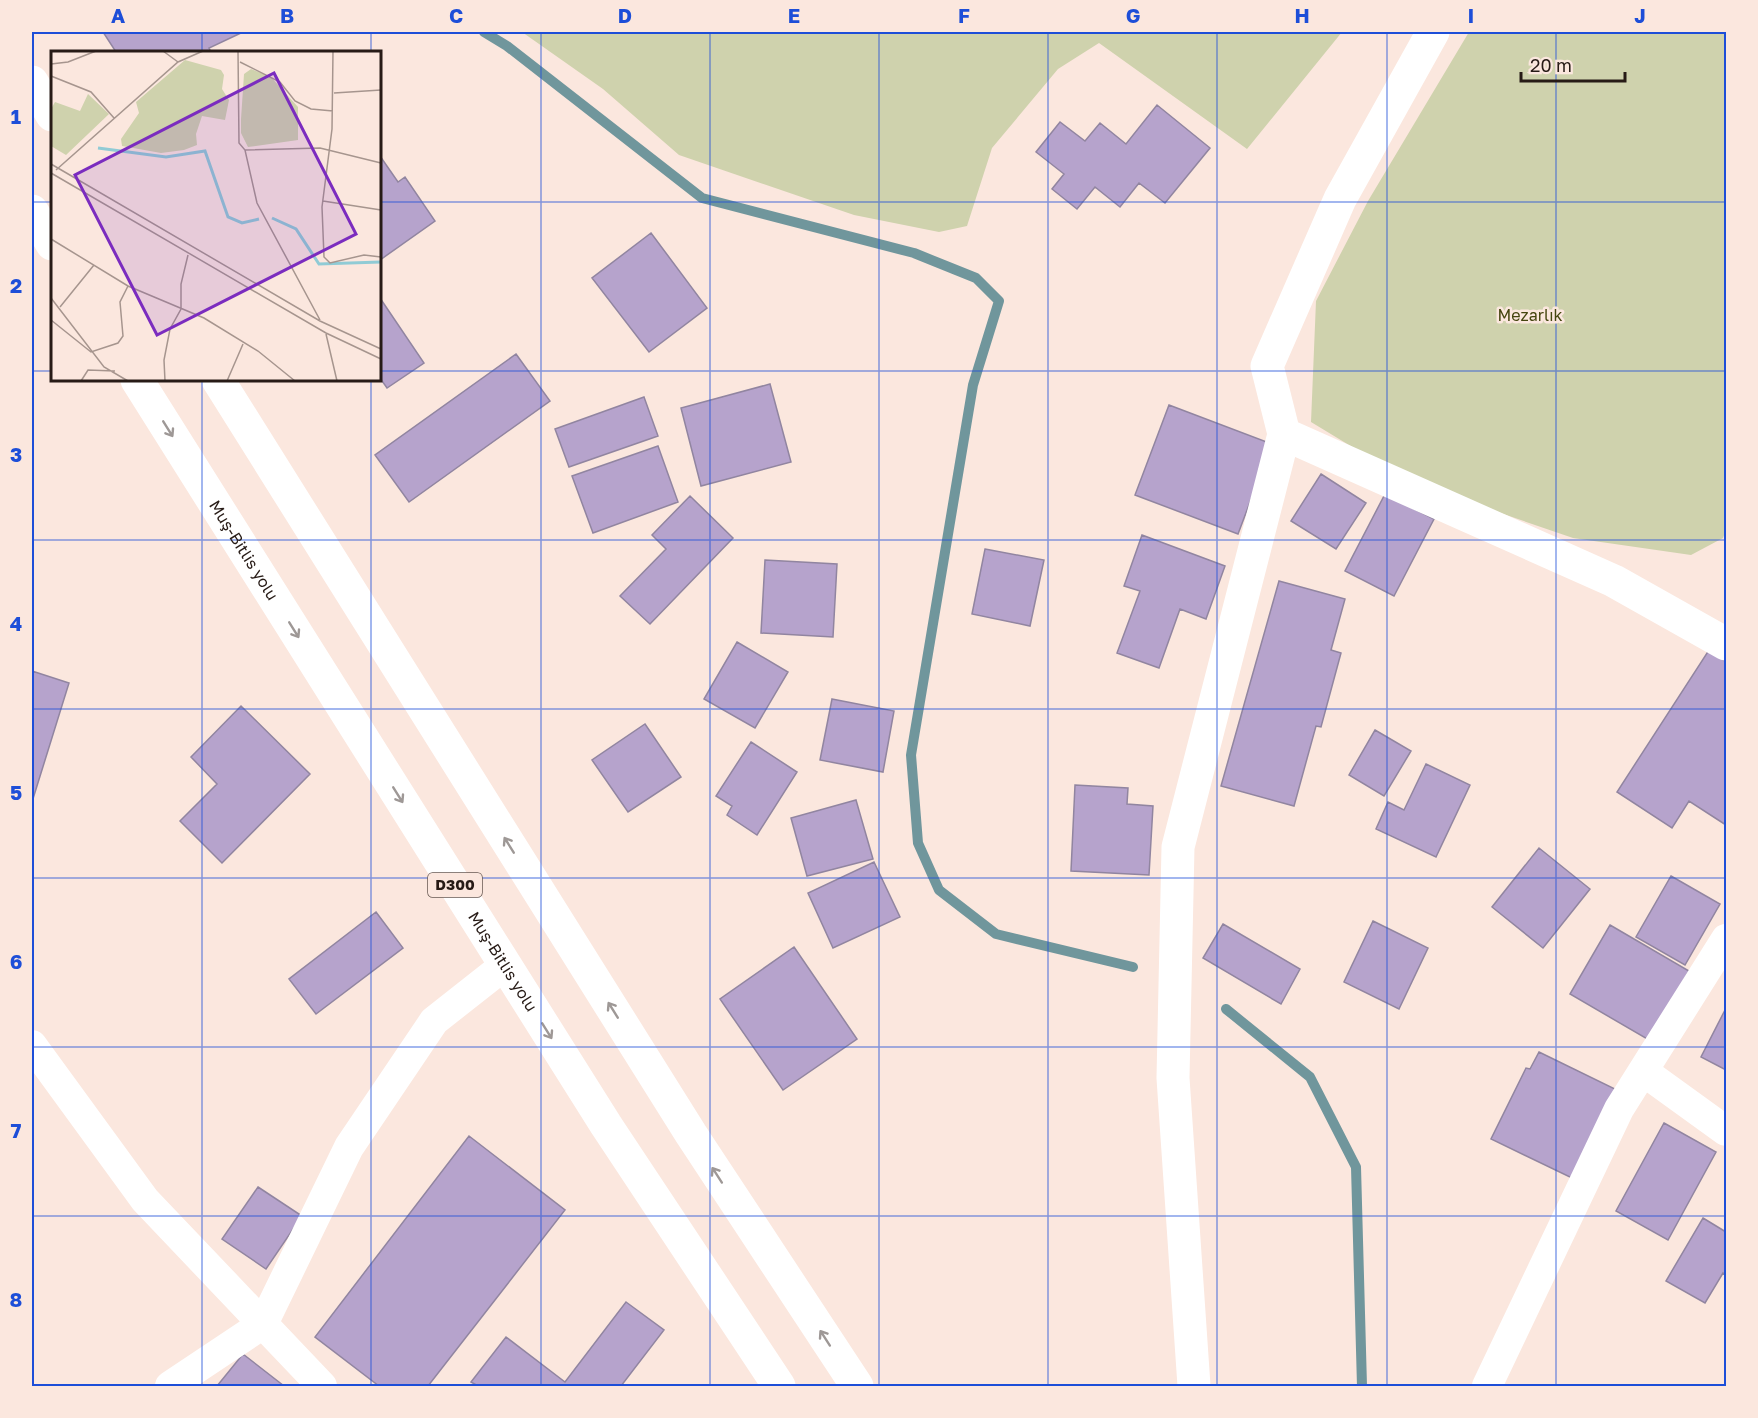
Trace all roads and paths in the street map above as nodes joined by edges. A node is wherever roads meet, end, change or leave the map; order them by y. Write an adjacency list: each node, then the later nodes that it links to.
1 (1433, 32): 8 (main road)
2 (32, 82): 3 (main road)
3 (51, 113)
4 (32, 211): 5 (main road)
5 (51, 242)
6 (138, 381): 11 (main road, Muş-Bitlis yolu / D300, one-way to 11)
7 (219, 381): 19 (main road, one-way to 7)
8 (1284, 434): 9 (main road); 20 (main road)
9 (1726, 644)
10 (1726, 939): 13 (street)
11 (505, 965): 15 (street); 18 (main road, Muş-Bitlis yolu / D300, one-way to 18)
12 (32, 1045): 15 (street)
13 (1643, 1071): 14 (street); 21 (street)
14 (1726, 1131)
15 (263, 1324): 16 (street); 17 (street)
16 (170, 1386)
17 (322, 1386)
18 (779, 1386)
19 (857, 1386)
20 (1194, 1386)
21 (1487, 1386)

